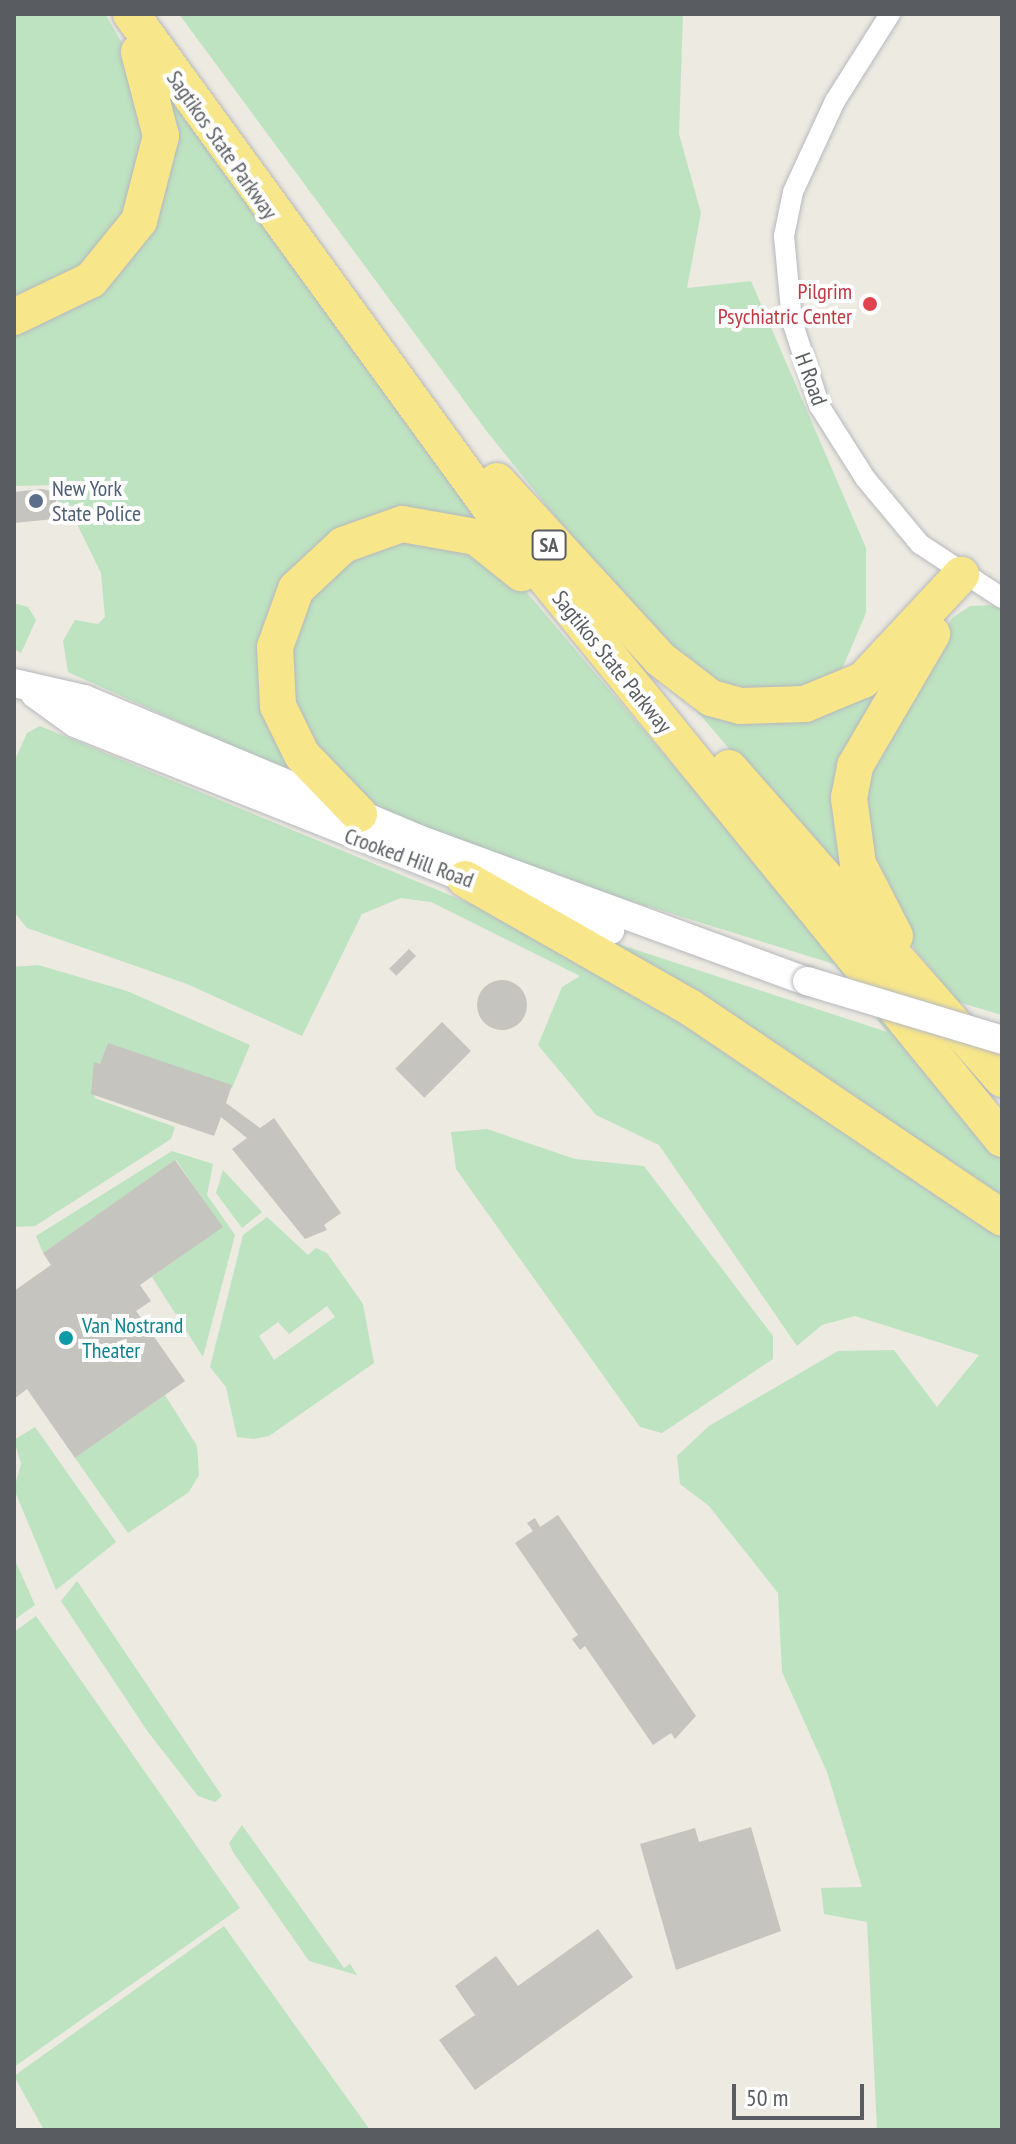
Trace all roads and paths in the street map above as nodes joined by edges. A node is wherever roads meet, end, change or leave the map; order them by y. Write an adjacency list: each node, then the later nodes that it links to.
1 (122, 14): 5 (highway)
2 (131, 14): 9 (highway, Sagtikos State Parkway / SA)
3 (159, 14): 6 (highway, Sagtikos State Parkway / SA)
4 (890, 14): 7 (street, H Road)
5 (14, 317)
6 (497, 481): 7 (highway); 14 (highway, Sagtikos State Parkway / SA)
7 (961, 575): 8 (street, H Road); 14 (highway)
8 (1002, 598)
9 (626, 680): 11 (highway); 16 (highway, Sagtikos State Parkway / SA)
10 (21, 686): 11 (main road, Crooked Hill Road); 12 (main road, Crooked Hill Road)
11 (359, 814): 13 (main road, Crooked Hill Road)
12 (465, 879): 13 (main road, Crooked Hill Road); 17 (highway)
13 (807, 981): 14 (main road, Crooked Hill Road, bridge)
14 (988, 1044): 15 (highway, Sagtikos State Parkway / SA)
15 (1002, 1079)
16 (1002, 1139)
17 (1002, 1218)

